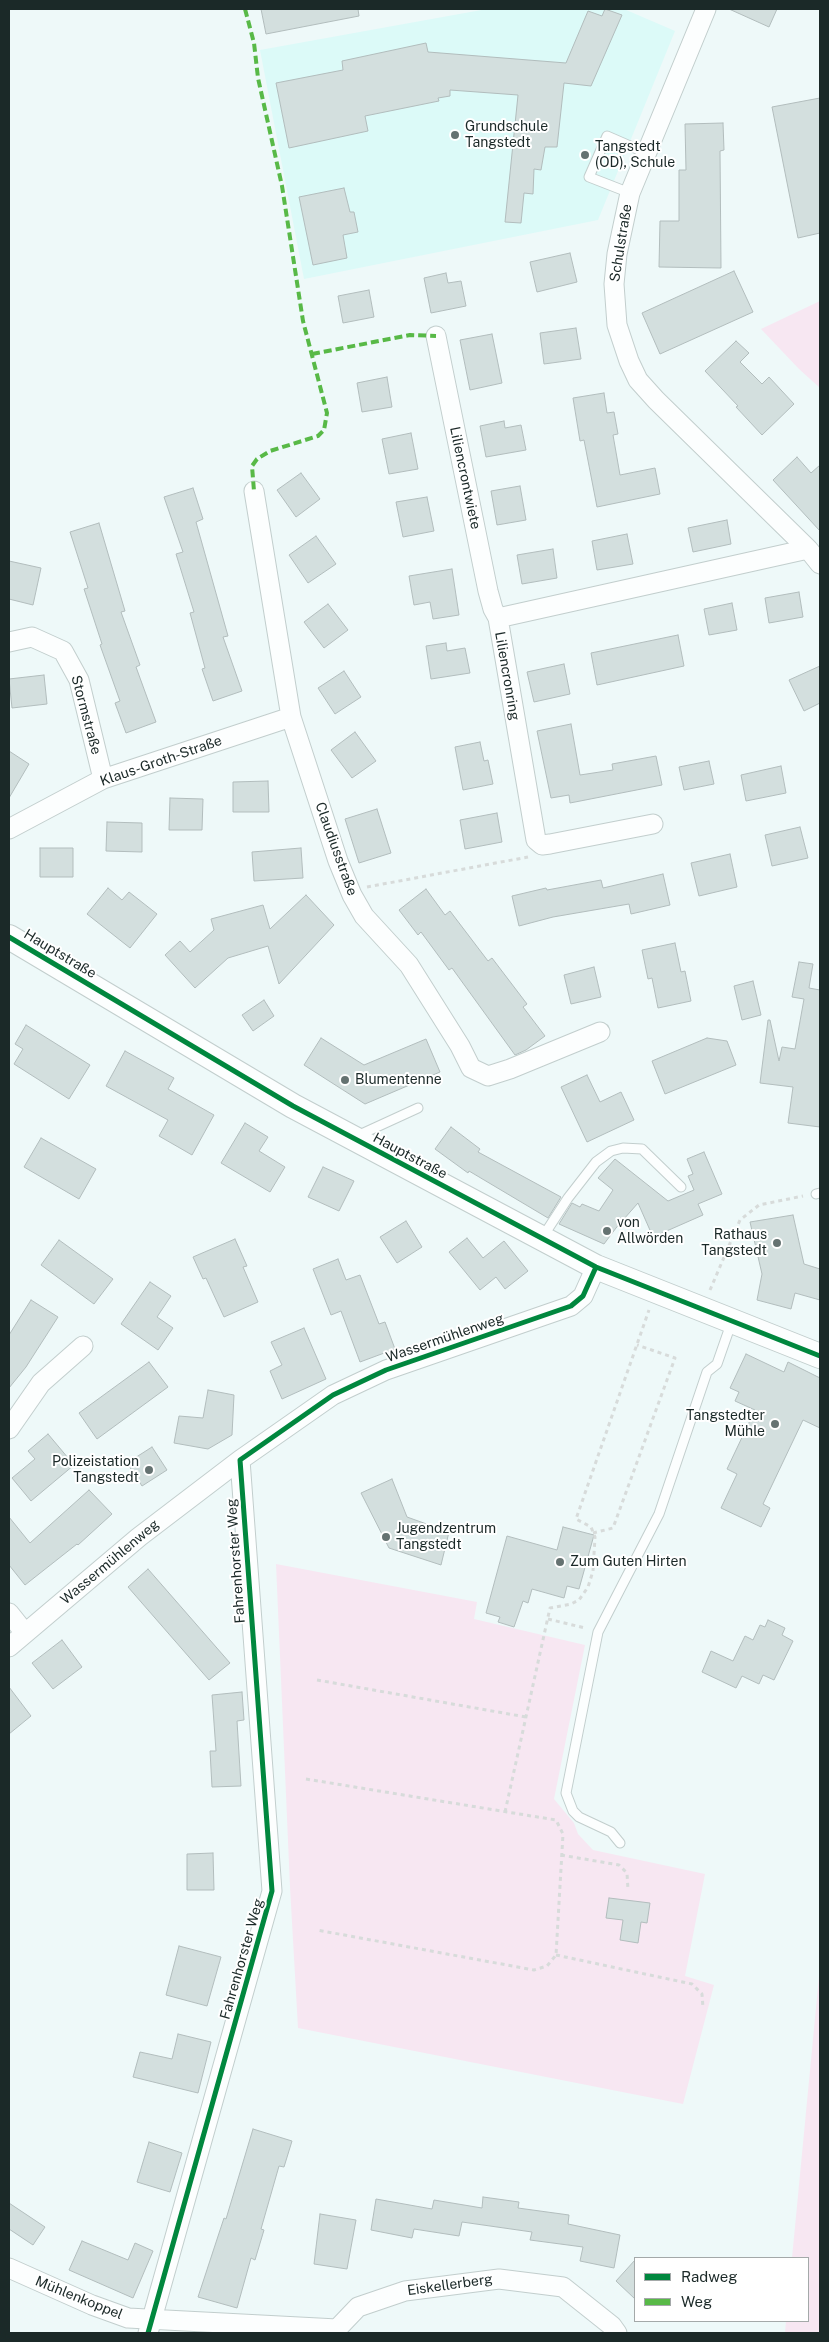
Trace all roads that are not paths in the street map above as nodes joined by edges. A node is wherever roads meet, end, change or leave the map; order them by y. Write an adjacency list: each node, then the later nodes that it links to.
1 (706, 9): 2 (street, Schulstraße)
2 (646, 153): 3 (street, Schulstraße); 3 (lane)
3 (630, 193): 6 (street, Schulstraße)
4 (436, 336): 8 (street, Liliencrontwiete)
5 (254, 491): 10 (street, Claudiusstraße)
6 (808, 549): 7 (street, Schulstraße); 8 (street, Liliencronring)
7 (820, 564)
8 (498, 618): 12 (street, Liliencronring)
9 (9, 642): 11 (street, Stormstraße)
10 (291, 718): 11 (street, Klaus-Groth-Straße); 15 (street, Claudiusstraße)
11 (103, 779): 13 (street, Klaus-Groth-Straße)
12 (653, 824)
13 (9, 829)
14 (9, 937): 17 (street, Hauptstraße)
15 (600, 1032)
16 (418, 1108): 17 (lane)
17 (352, 1138): 19 (street, Hauptstraße)
18 (681, 1187): 19 (lane)
19 (542, 1238): 20 (street, Hauptstraße)
20 (596, 1267): 21 (street, Hauptstraße); 25 (street, Wassermühlenweg)
21 (732, 1321): 23 (street, Hauptstraße); 29 (lane)
22 (83, 1346): 24 (street)
23 (820, 1356)
24 (9, 1429)
25 (240, 1460): 27 (street, Wassermühlenweg); 31 (street, Fahrenhorster Weg)
26 (9, 1613): 27 (street)
27 (25, 1633): 28 (street, Wassermühlenweg)
28 (9, 1647)
29 (620, 1843)
30 (9, 2268): 31 (street, Mühlenkoppel)
31 (150, 2327): 32 (street, Eiskellerberg)
32 (336, 2331): 33 (street, Eiskellerberg)
33 (617, 2333)

